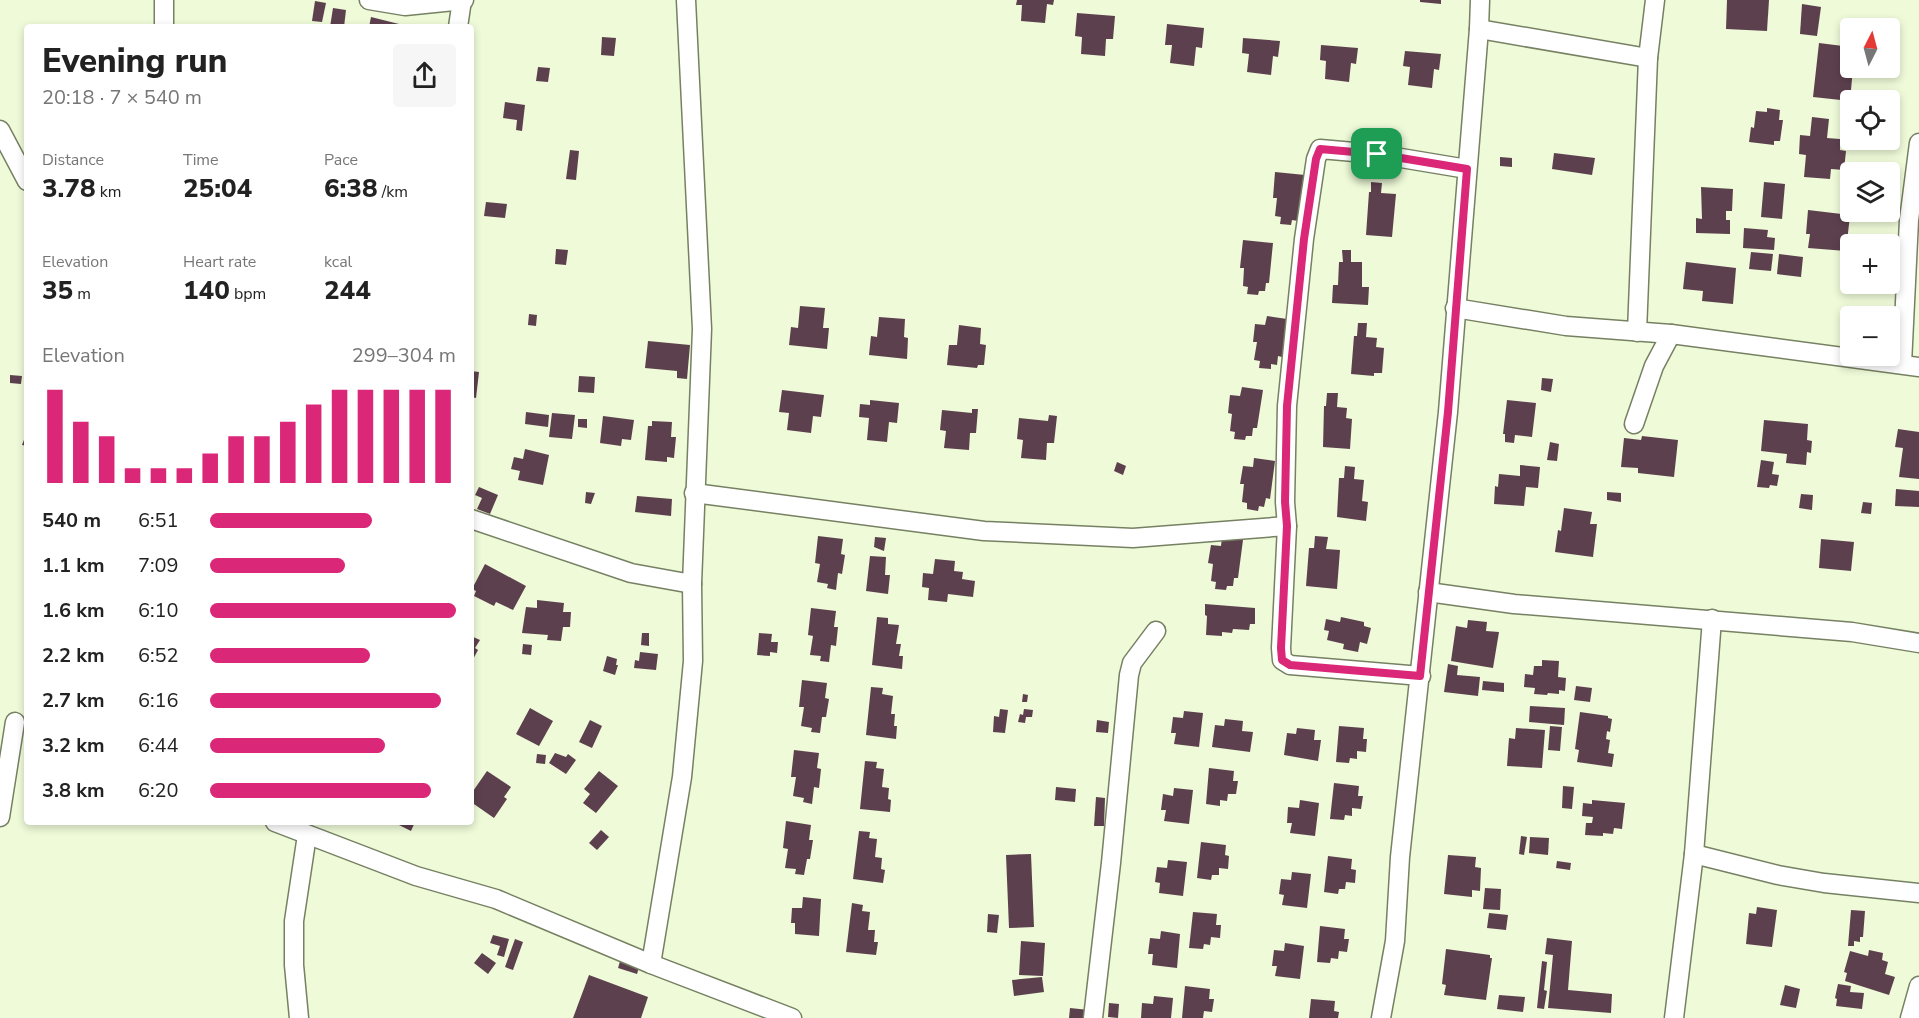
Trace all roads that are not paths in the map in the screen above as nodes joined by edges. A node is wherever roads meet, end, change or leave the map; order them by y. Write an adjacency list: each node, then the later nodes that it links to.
1 (164, 0): 7 (street)
2 (369, 0): 3 (street)
3 (463, 0): 8 (street)
4 (686, 0): 20 (street)
5 (1480, 0): 9 (street)
6 (1655, 0): 10 (street)
7 (164, 24)
8 (459, 24)
9 (1479, 29): 10 (street); 13 (street)
10 (1648, 58): 16 (street)
11 (0, 130): 14 (street)
12 (1919, 143): 18 (street)
13 (1467, 169): 15 (street); 22 (street)
14 (24, 175)
15 (1455, 308): 16 (street); 24 (street)
16 (1637, 332): 17 (street)
17 (1671, 334): 18 (street); 19 (street)
18 (1911, 366)
19 (1634, 424)
20 (694, 493): 22 (street); 23 (street)
21 (474, 520): 23 (street)
22 (1287, 526): 28 (street)
23 (692, 584): 35 (street)
24 (1428, 592): 25 (street); 28 (street)
25 (1712, 619): 27 (street); 33 (street)
26 (1156, 631): 39 (street)
27 (1919, 643)
28 (1420, 676): 40 (street)
29 (14, 722): 30 (street)
30 (0, 817)
31 (282, 825): 32 (street)
32 (307, 835): 35 (street); 37 (street)
33 (1694, 854): 34 (street); 41 (street)
34 (1919, 893)
35 (651, 964): 38 (street)
36 (1919, 987): 42 (street)
37 (299, 1018)
38 (792, 1018)
39 (1093, 1018)
40 (1381, 1018)
41 (1674, 1018)
42 (1910, 1018)

